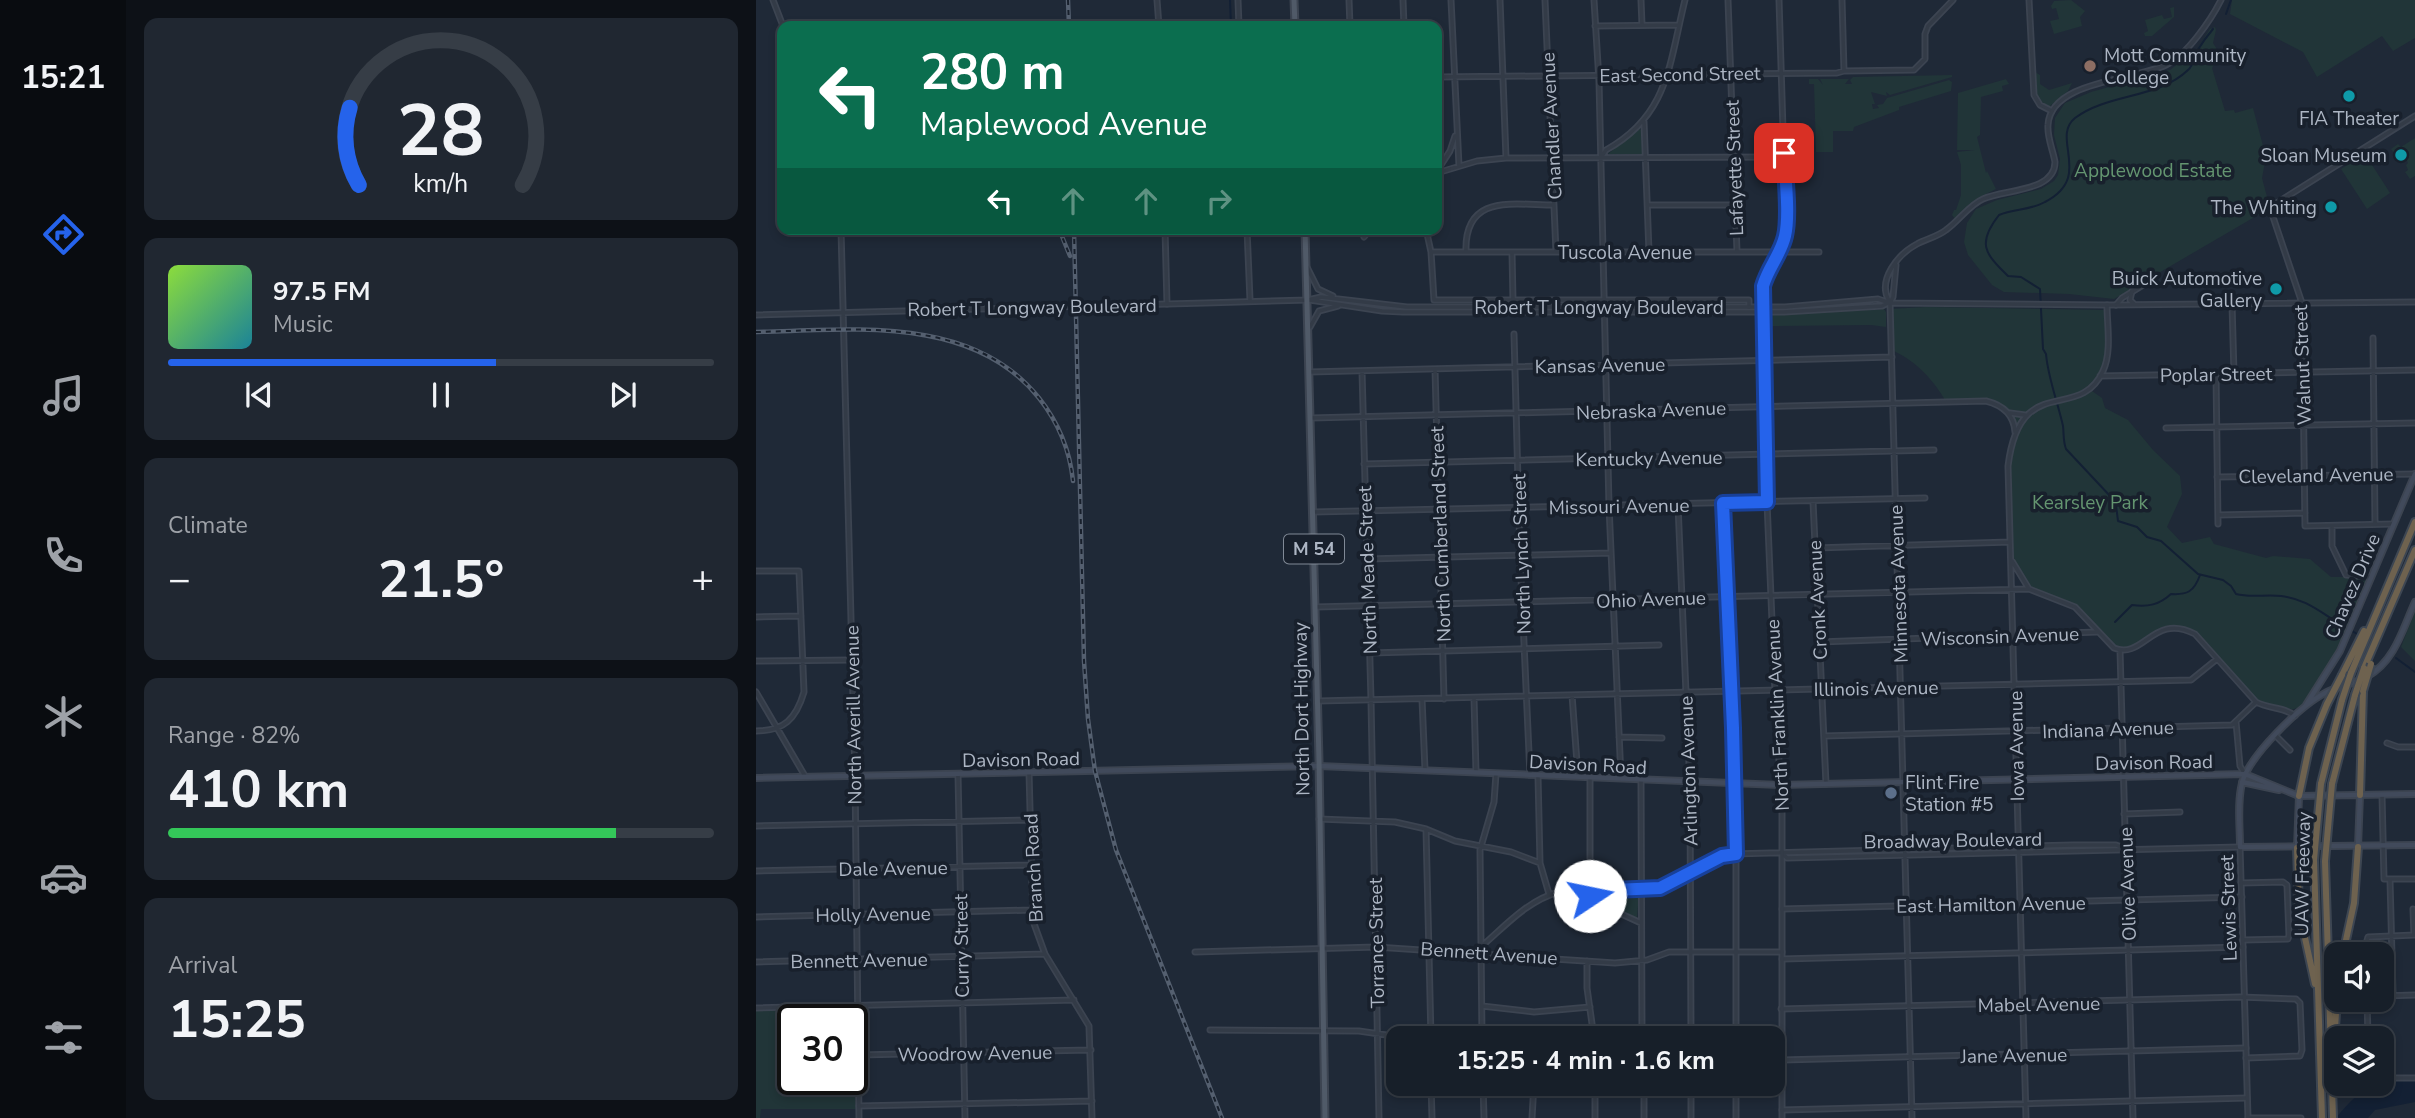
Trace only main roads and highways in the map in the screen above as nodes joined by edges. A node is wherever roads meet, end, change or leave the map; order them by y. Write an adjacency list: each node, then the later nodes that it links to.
1 (1294, 0): 2 (main road)
2 (1296, 21)
3 (1305, 235): 14 (main road, North Dort Highway / M 54)
4 (2415, 474): 10 (main road, Chavez Drive)
5 (2415, 522): 7 (highway, UAW Freeway)
6 (2415, 550): 9 (highway, UAW Freeway)
7 (2382, 599): 21 (highway, bridge); 27 (highway, UAW Freeway, bridge)
8 (2415, 602): 11 (main road, Chavez Drive)
9 (2367, 666): 20 (highway, bridge); 28 (highway, UAW Freeway, bridge)
10 (2326, 675): 11 (main road); 12 (main road, Chavez Drive)
11 (2336, 689): 12 (main road, Chavez Drive)
12 (2306, 705): 13 (main road, Chavez Drive)
13 (2295, 716): 15 (main road, Lewis Street)
14 (1319, 766): 15 (main road, Davison Road); 16 (main road, Davison Road); 31 (main road, North Dort Highway / M 54)
15 (2245, 774): 17 (main road, Lewis Street); 18 (main road, Davison Road)
16 (756, 778)
17 (2242, 782): 18 (main road); 23 (main road, Lewis Street)
18 (2287, 792): 21 (main road, Davison Road)
19 (2415, 794): 20 (main road, Davison Road)
20 (2360, 795): 21 (main road, Davison Road); 24 (main road)
21 (2299, 796): 25 (main road)
22 (2415, 845): 24 (main road, Broadway Boulevard)
23 (2240, 847): 25 (main road, Broadway Boulevard)
24 (2358, 847): 25 (main road, Broadway Boulevard); 26 (highway)
25 (2297, 848): 27 (highway)
26 (2346, 942)
27 (2319, 1011): 30 (highway, UAW Freeway)
28 (2330, 1026)
29 (2332, 1096): 32 (highway, UAW Freeway)
30 (2322, 1114)
31 (1325, 1118)
32 (2333, 1118)

